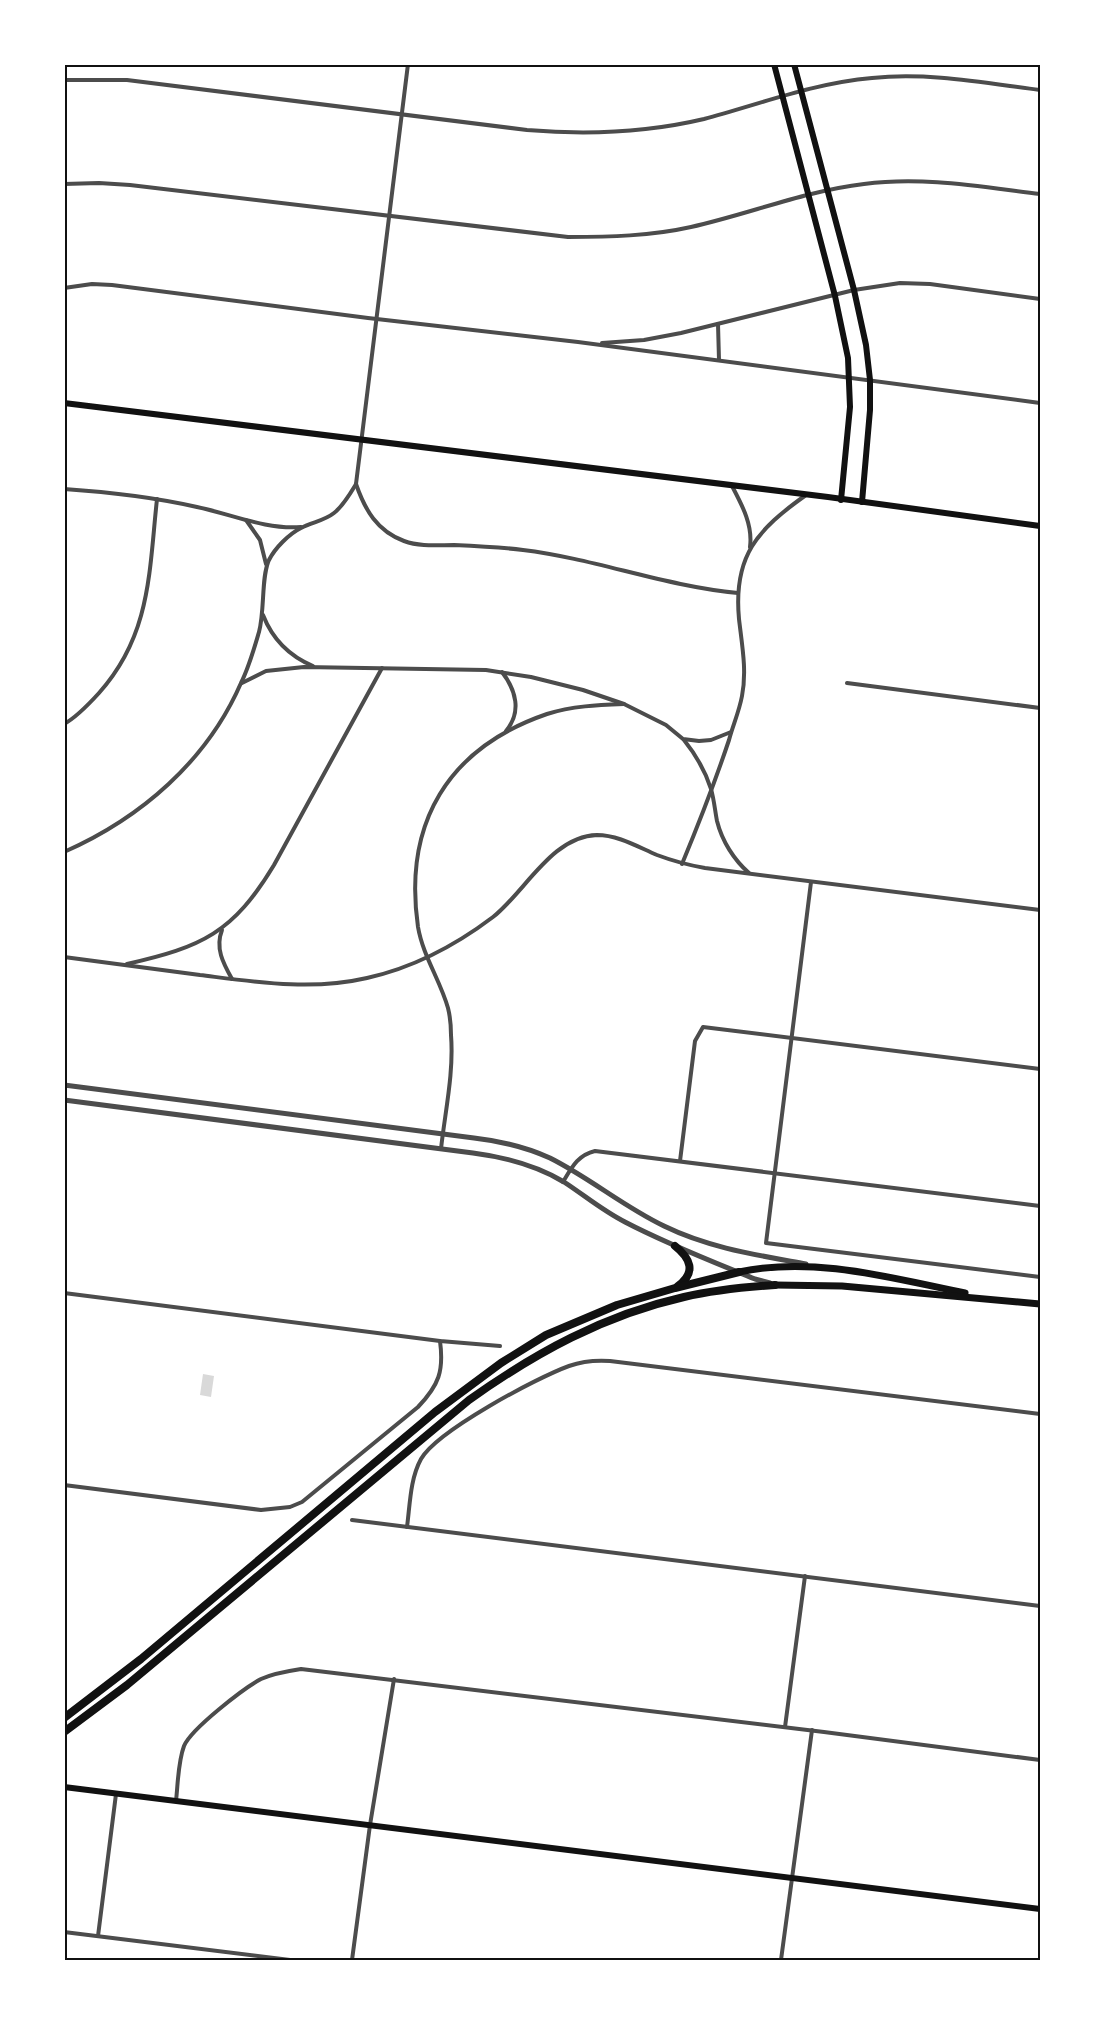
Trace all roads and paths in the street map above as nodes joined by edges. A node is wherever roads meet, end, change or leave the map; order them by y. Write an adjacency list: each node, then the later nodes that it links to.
1 (408, 64): 8 (street)
2 (774, 64): 7 (main road)
3 (794, 64): 6 (main road)
4 (64, 80): 8 (street)
5 (1041, 90): 6 (street)
6 (801, 91): 7 (street); 10 (main road)
7 (781, 96): 8 (street); 12 (main road)
8 (401, 115): 13 (street)
9 (64, 184): 13 (street)
10 (826, 191): 11 (street); 12 (street); 15 (main road)
11 (1041, 194)
12 (807, 196): 13 (street); 16 (main road)
13 (388, 216): 18 (street)
14 (64, 288): 18 (street)
15 (854, 290): 16 (street); 17 (street); 23 (main road)
16 (835, 296): 19 (street); 22 (main road)
17 (1041, 299)
18 (375, 319): 20 (street); 26 (street)
19 (718, 324): 20 (street); 21 (street)
20 (578, 342): 21 (street)
21 (719, 360): 22 (street)
22 (849, 377): 23 (street); 32 (main road)
23 (870, 380): 24 (street); 33 (main road)
24 (1041, 403)
25 (64, 404): 26 (main road)
26 (360, 441): 27 (street); 28 (main road)
27 (356, 484): 36 (street); 39 (street)
28 (732, 486): 30 (main road); 37 (street)
29 (64, 489): 31 (street)
30 (806, 495): 32 (main road); 37 (street)
31 (157, 499): 34 (street); 48 (street)
32 (841, 500): 33 (main road)
33 (862, 502): 35 (main road)
34 (245, 519): 36 (street); 38 (street)
35 (1041, 526)
36 (302, 527): 38 (street)
37 (749, 550): 39 (street)
38 (267, 567): 40 (street)
39 (738, 593): 50 (street)
40 (263, 614): 41 (street); 44 (street)
41 (316, 667): 42 (street); 44 (street)
42 (383, 668): 43 (street); 58 (street)
43 (502, 672): 46 (street); 49 (street)
44 (242, 683): 53 (street)
45 (847, 683): 47 (street)
46 (624, 704): 49 (street); 51 (street)
47 (1041, 708)
48 (64, 724)
49 (506, 731): 60 (street)
50 (731, 732): 51 (street); 52 (street)
51 (683, 739): 52 (street)
52 (712, 791): 54 (street); 55 (street)
53 (64, 852)
54 (682, 864): 55 (street); 60 (street)
55 (750, 874): 56 (street)
56 (812, 882): 57 (street); 63 (street)
57 (1041, 910)
58 (222, 929): 61 (street); 62 (street)
59 (64, 957): 61 (street)
60 (426, 957): 62 (street); 67 (street)
61 (124, 965): 62 (street)
62 (233, 979)
63 (791, 1039): 64 (street); 69 (street); 71 (street)
64 (1041, 1069)
65 (64, 1085): 67 (street)
66 (64, 1100): 68 (street)
67 (443, 1134): 68 (street); 70 (street)
68 (441, 1149): 72 (street)
69 (680, 1161): 70 (street); 71 (street)
70 (571, 1170): 72 (street); 75 (street)
71 (774, 1174): 73 (street); 77 (street)
72 (563, 1182): 74 (street)
73 (1041, 1206)
74 (675, 1246): 76 (street); 79 (highway)
75 (813, 1266): 76 (main road); 81 (main road)
76 (739, 1272): 78 (street); 79 (highway)
77 (1041, 1277)
78 (775, 1284): 81 (main road); 95 (highway)
79 (675, 1288): 92 (highway)
80 (64, 1293): 83 (street)
81 (997, 1299): 82 (main road)
82 (1041, 1304)
83 (440, 1341): 84 (street); 86 (street)
84 (500, 1346)
85 (1041, 1414): 88 (street)
86 (64, 1485)
87 (352, 1520): 88 (street)
88 (406, 1527): 89 (street)
89 (805, 1576): 90 (street); 93 (street)
90 (1041, 1606)
91 (394, 1679): 93 (street); 99 (street); 100 (street)
92 (64, 1718)
93 (785, 1727): 94 (street)
94 (812, 1730): 96 (street); 101 (street)
95 (64, 1732)
96 (1041, 1760)
97 (64, 1787): 98 (main road)
98 (116, 1793): 99 (main road); 104 (street)
99 (176, 1801): 100 (main road)
100 (370, 1825): 101 (main road); 106 (street)
101 (791, 1878): 102 (main road); 107 (street)
102 (1041, 1909)
103 (64, 1932): 104 (street)
104 (98, 1935): 105 (street)
105 (290, 1960)
106 (352, 1960)
107 (781, 1960)

